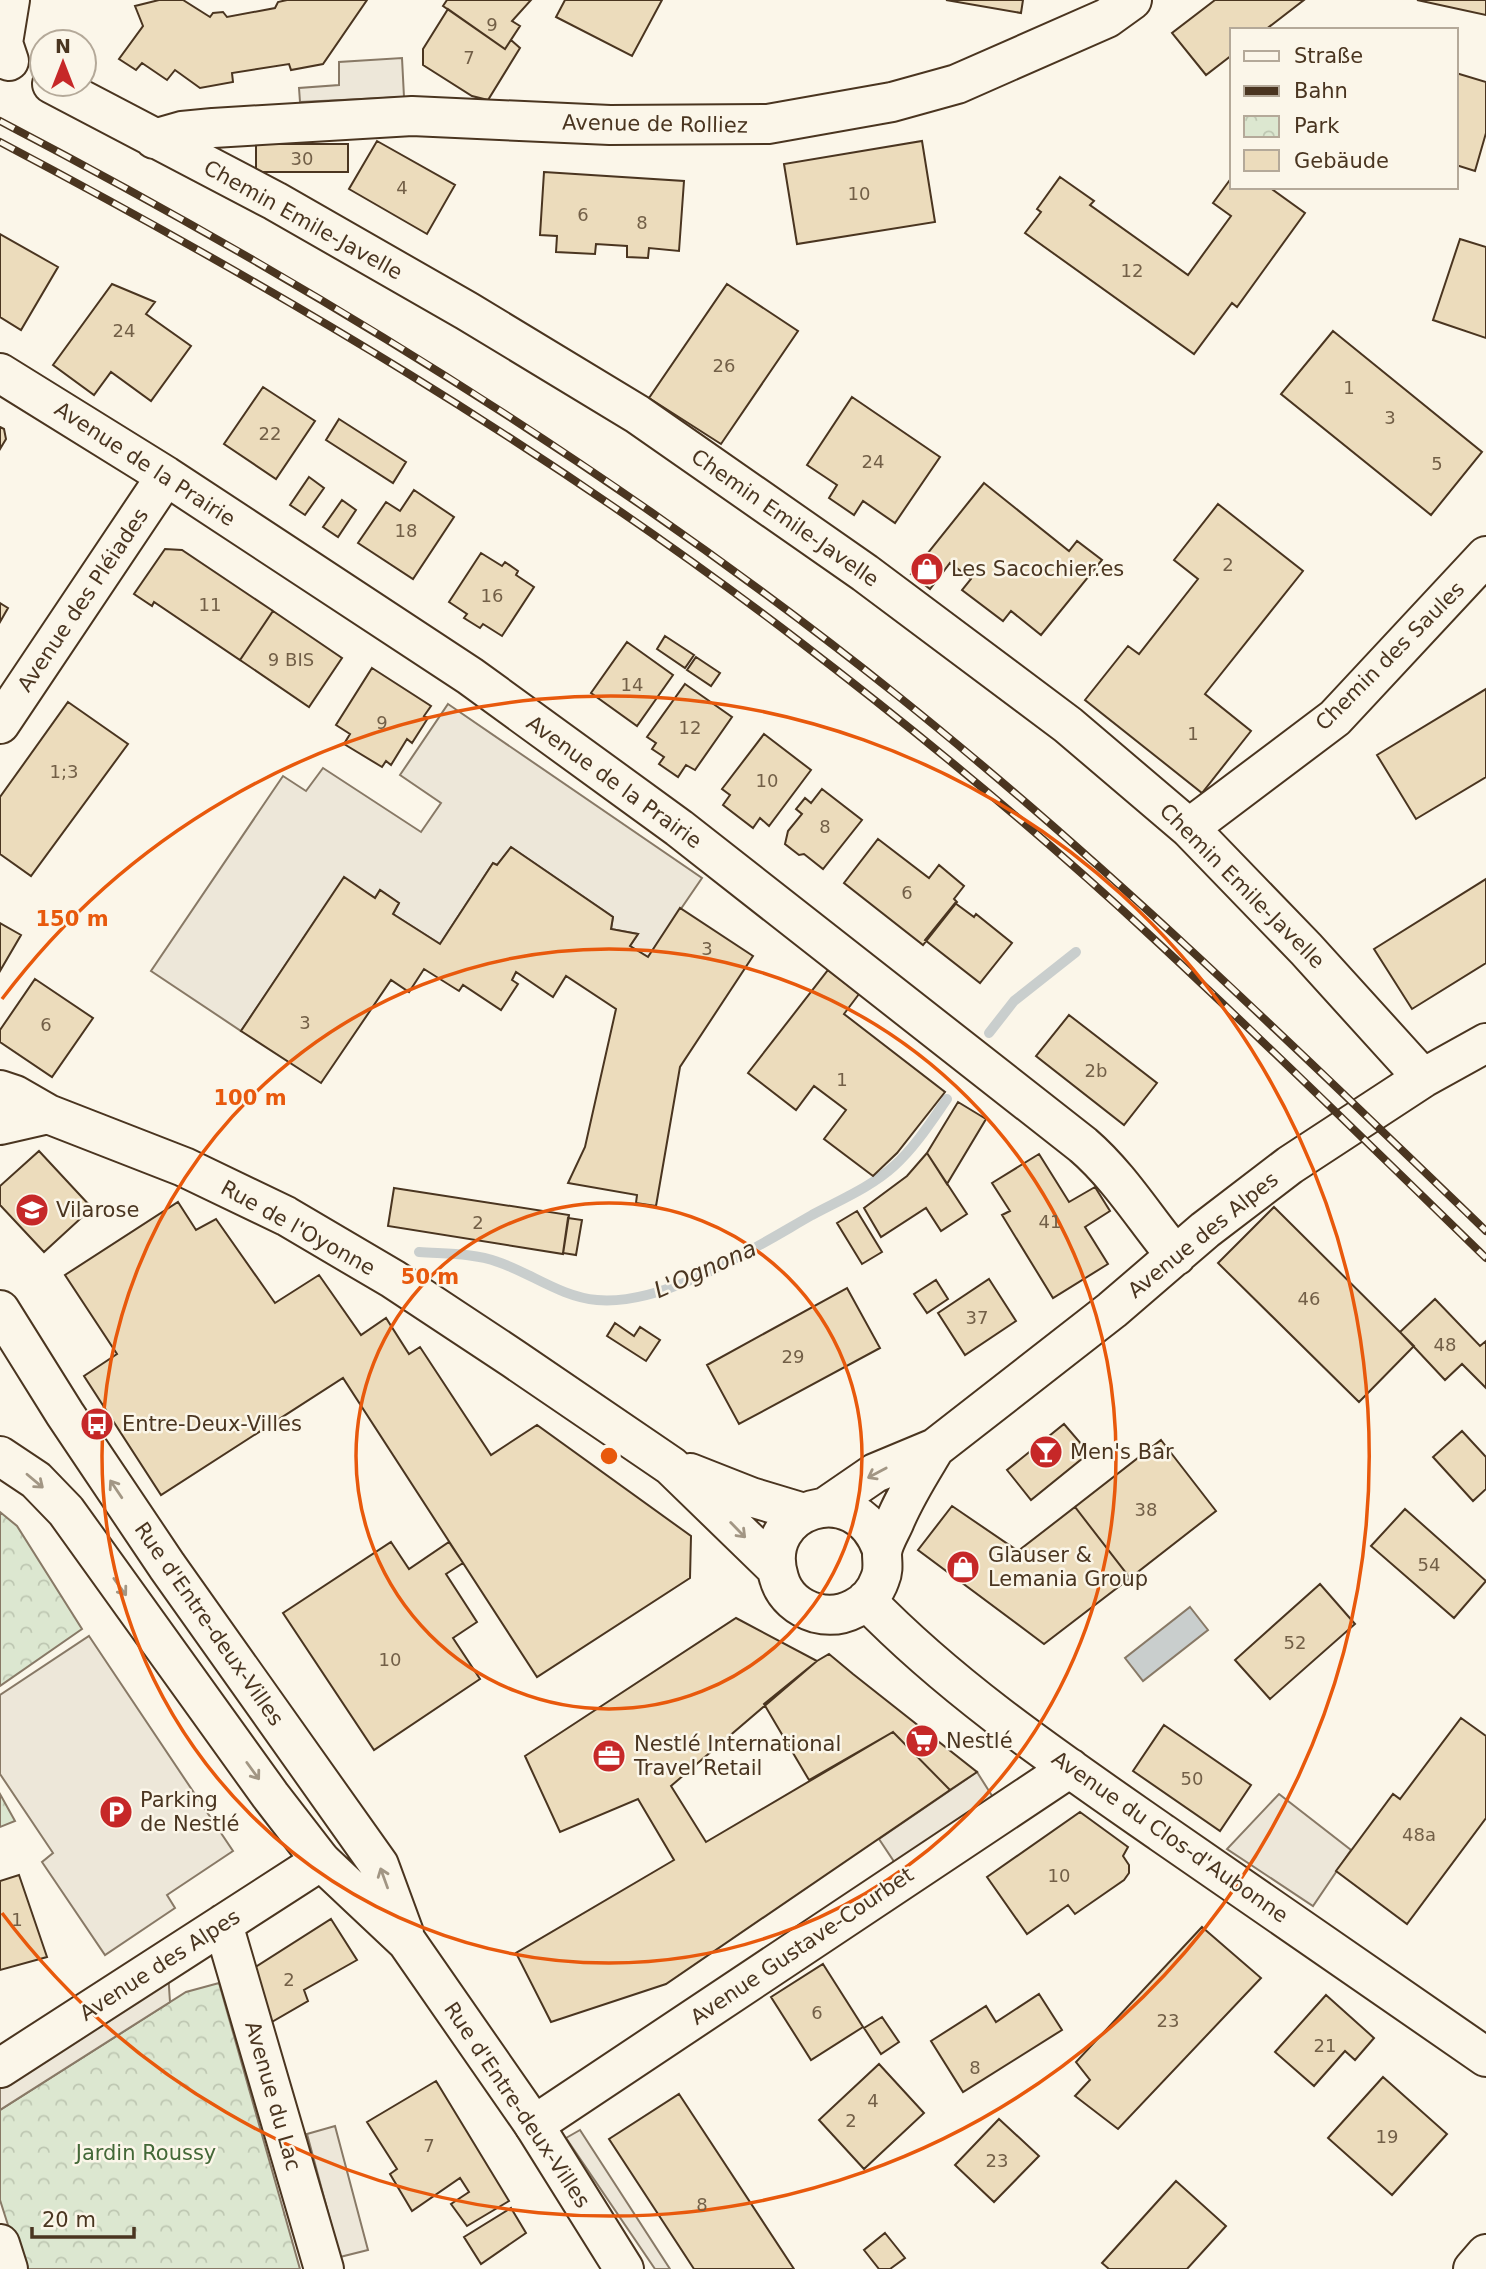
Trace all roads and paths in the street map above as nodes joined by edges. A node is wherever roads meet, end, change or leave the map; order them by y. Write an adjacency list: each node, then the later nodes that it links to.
1 (10, 0): 3 (street)
2 (1132, 0): 5 (street, Avenue de Rolliez)
3 (17, 65)
4 (78, 98): 5 (street, Chemin Emile-Javelle)
5 (154, 139): 10 (street, Chemin Emile-Javelle)
6 (0, 373): 7 (street, Avenue de la Prairie)
7 (166, 476): 9 (street, Avenue des Pléiades); 16 (street, Avenue de la Prairie)
8 (1486, 556): 10 (street, Chemin des Saules)
9 (0, 724)
10 (1189, 828): 12 (street, Chemin Emile-Javelle)
11 (1486, 1043): 12 (street, Avenue des Alpes)
12 (1423, 1078): 16 (street, Avenue des Alpes)
13 (0, 1090): 14 (street, Rue de l'Oyonne)
14 (48, 1114): 15 (street); 20 (street, Rue de l'Oyonne)
15 (0, 1125)
16 (1176, 1256): 18 (street, Avenue des Alpes)
17 (2, 1319): 28 (street, Rue d'Entre-deux-Villes, one-way to 17)
18 (935, 1448): 21 (street, Avenue des Alpes, one-way to 21); 22 (street, Avenue des Alpes)
19 (0, 1455): 26 (street, Rue d'Entre-deux-Villes, one-way to 26)
20 (671, 1466): 21 (street, Rue de l'Oyonne); 23 (street, Rue de l'Oyonne, one-way to 23)
21 (814, 1510): 22 (street); 23 (street)
22 (882, 1550): 24 (street)
23 (776, 1568): 24 (street)
24 (866, 1600): 25 (street, Avenue du Clos-d'Aubonne)
25 (1070, 1768): 29 (street, Avenue du Clos-d'Aubonne); 31 (street, Avenue Gustave-Courbet)
26 (321, 1861): 27 (street, Avenue des Alpes); 28 (street, Rue d'Entre-deux-Villes)
27 (223, 1924): 30 (street, Avenue des Alpes); 35 (street, Avenue du Lac)
28 (407, 1942): 31 (street, Rue d'Entre-deux-Villes)
29 (1486, 2057)
30 (0, 2068)
31 (534, 2125): 36 (street, Rue d'Entre-deux-Villes)
32 (0, 2244): 34 (street)
33 (1486, 2254): 37 (street)
34 (8, 2269)
35 (324, 2269)
36 (624, 2269)
37 (1473, 2269)

